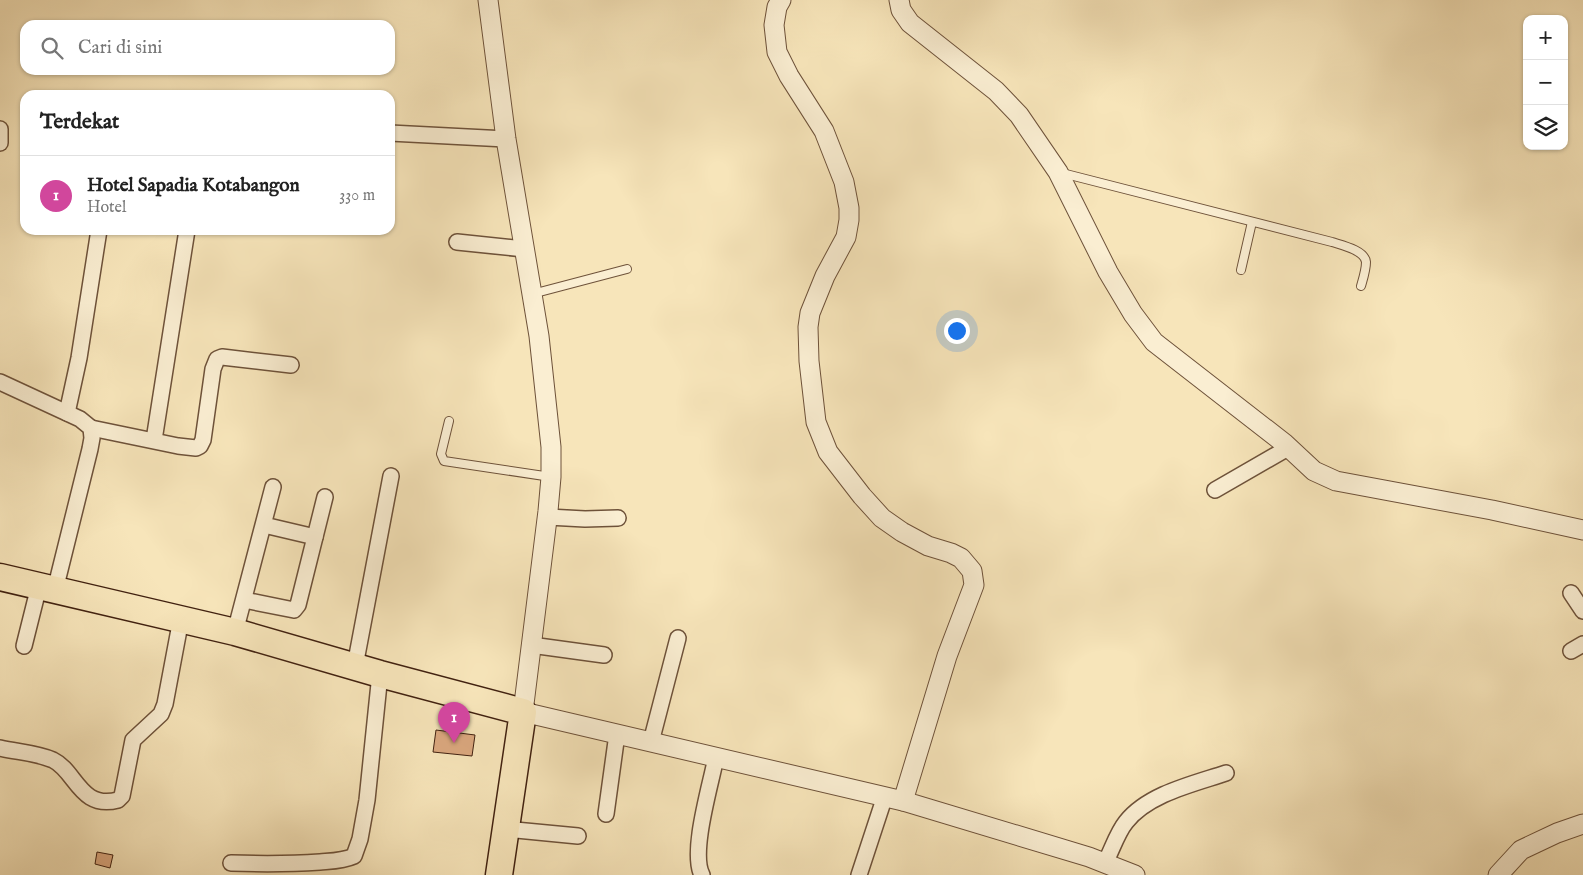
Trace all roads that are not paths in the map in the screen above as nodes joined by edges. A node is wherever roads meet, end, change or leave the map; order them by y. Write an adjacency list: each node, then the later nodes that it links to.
1 (488, 0): 6 (street)
2 (781, 0): 55 (street)
3 (899, 0): 8 (street)
4 (0, 129): 7 (street)
5 (395, 133): 6 (street)
6 (506, 139): 13 (street)
7 (0, 143)
8 (1058, 172): 9 (lane); 24 (street)
9 (1252, 222): 15 (lane); 16 (lane)
10 (98, 235): 20 (street)
11 (186, 235): 23 (street)
12 (457, 242): 13 (street)
13 (524, 249): 17 (street)
14 (627, 269): 17 (lane)
15 (1241, 270)
16 (1361, 286)
17 (532, 294): 26 (street)
18 (291, 365): 23 (street)
19 (0, 382): 20 (street)
20 (67, 413): 22 (street)
21 (449, 421): 26 (lane)
22 (91, 428): 23 (street); 36 (street)
23 (154, 440)
24 (1288, 448): 28 (street); 33 (street)
25 (391, 476): 46 (street)
26 (551, 477): 30 (street)
27 (273, 486): 32 (street)
28 (1215, 490)
29 (325, 497): 34 (street)
30 (548, 517): 31 (street); 43 (street)
31 (618, 518)
32 (264, 525): 34 (street); 38 (street)
33 (1583, 530)
34 (315, 537): 38 (street)
35 (0, 577): 36 (highway)
36 (47, 588): 40 (highway); 44 (street)
37 (1572, 593): 39 (street)
38 (244, 600): 41 (street)
39 (1583, 611)
40 (181, 619): 41 (highway); 51 (street)
41 (235, 632): 46 (highway)
42 (678, 638): 50 (street)
43 (531, 645): 45 (street); 48 (street)
44 (24, 646)
45 (604, 655)
46 (355, 666): 47 (highway)
47 (380, 674): 48 (highway); 60 (street)
48 (523, 712): 49 (street); 58 (highway)
49 (617, 734): 50 (street); 56 (street)
50 (651, 742): 52 (street)
51 (0, 748)
52 (716, 757): 54 (street); 63 (street)
53 (1226, 774): 61 (street)
54 (885, 796): 55 (street); 64 (street)
55 (903, 801): 61 (street)
56 (606, 814)
57 (1583, 824): 66 (street)
58 (506, 829): 59 (street); 62 (highway)
59 (578, 836)
60 (231, 863)
61 (1105, 863): 65 (street)
62 (499, 875)
63 (702, 875)
64 (859, 875)
65 (1135, 875)
66 (1498, 875)

